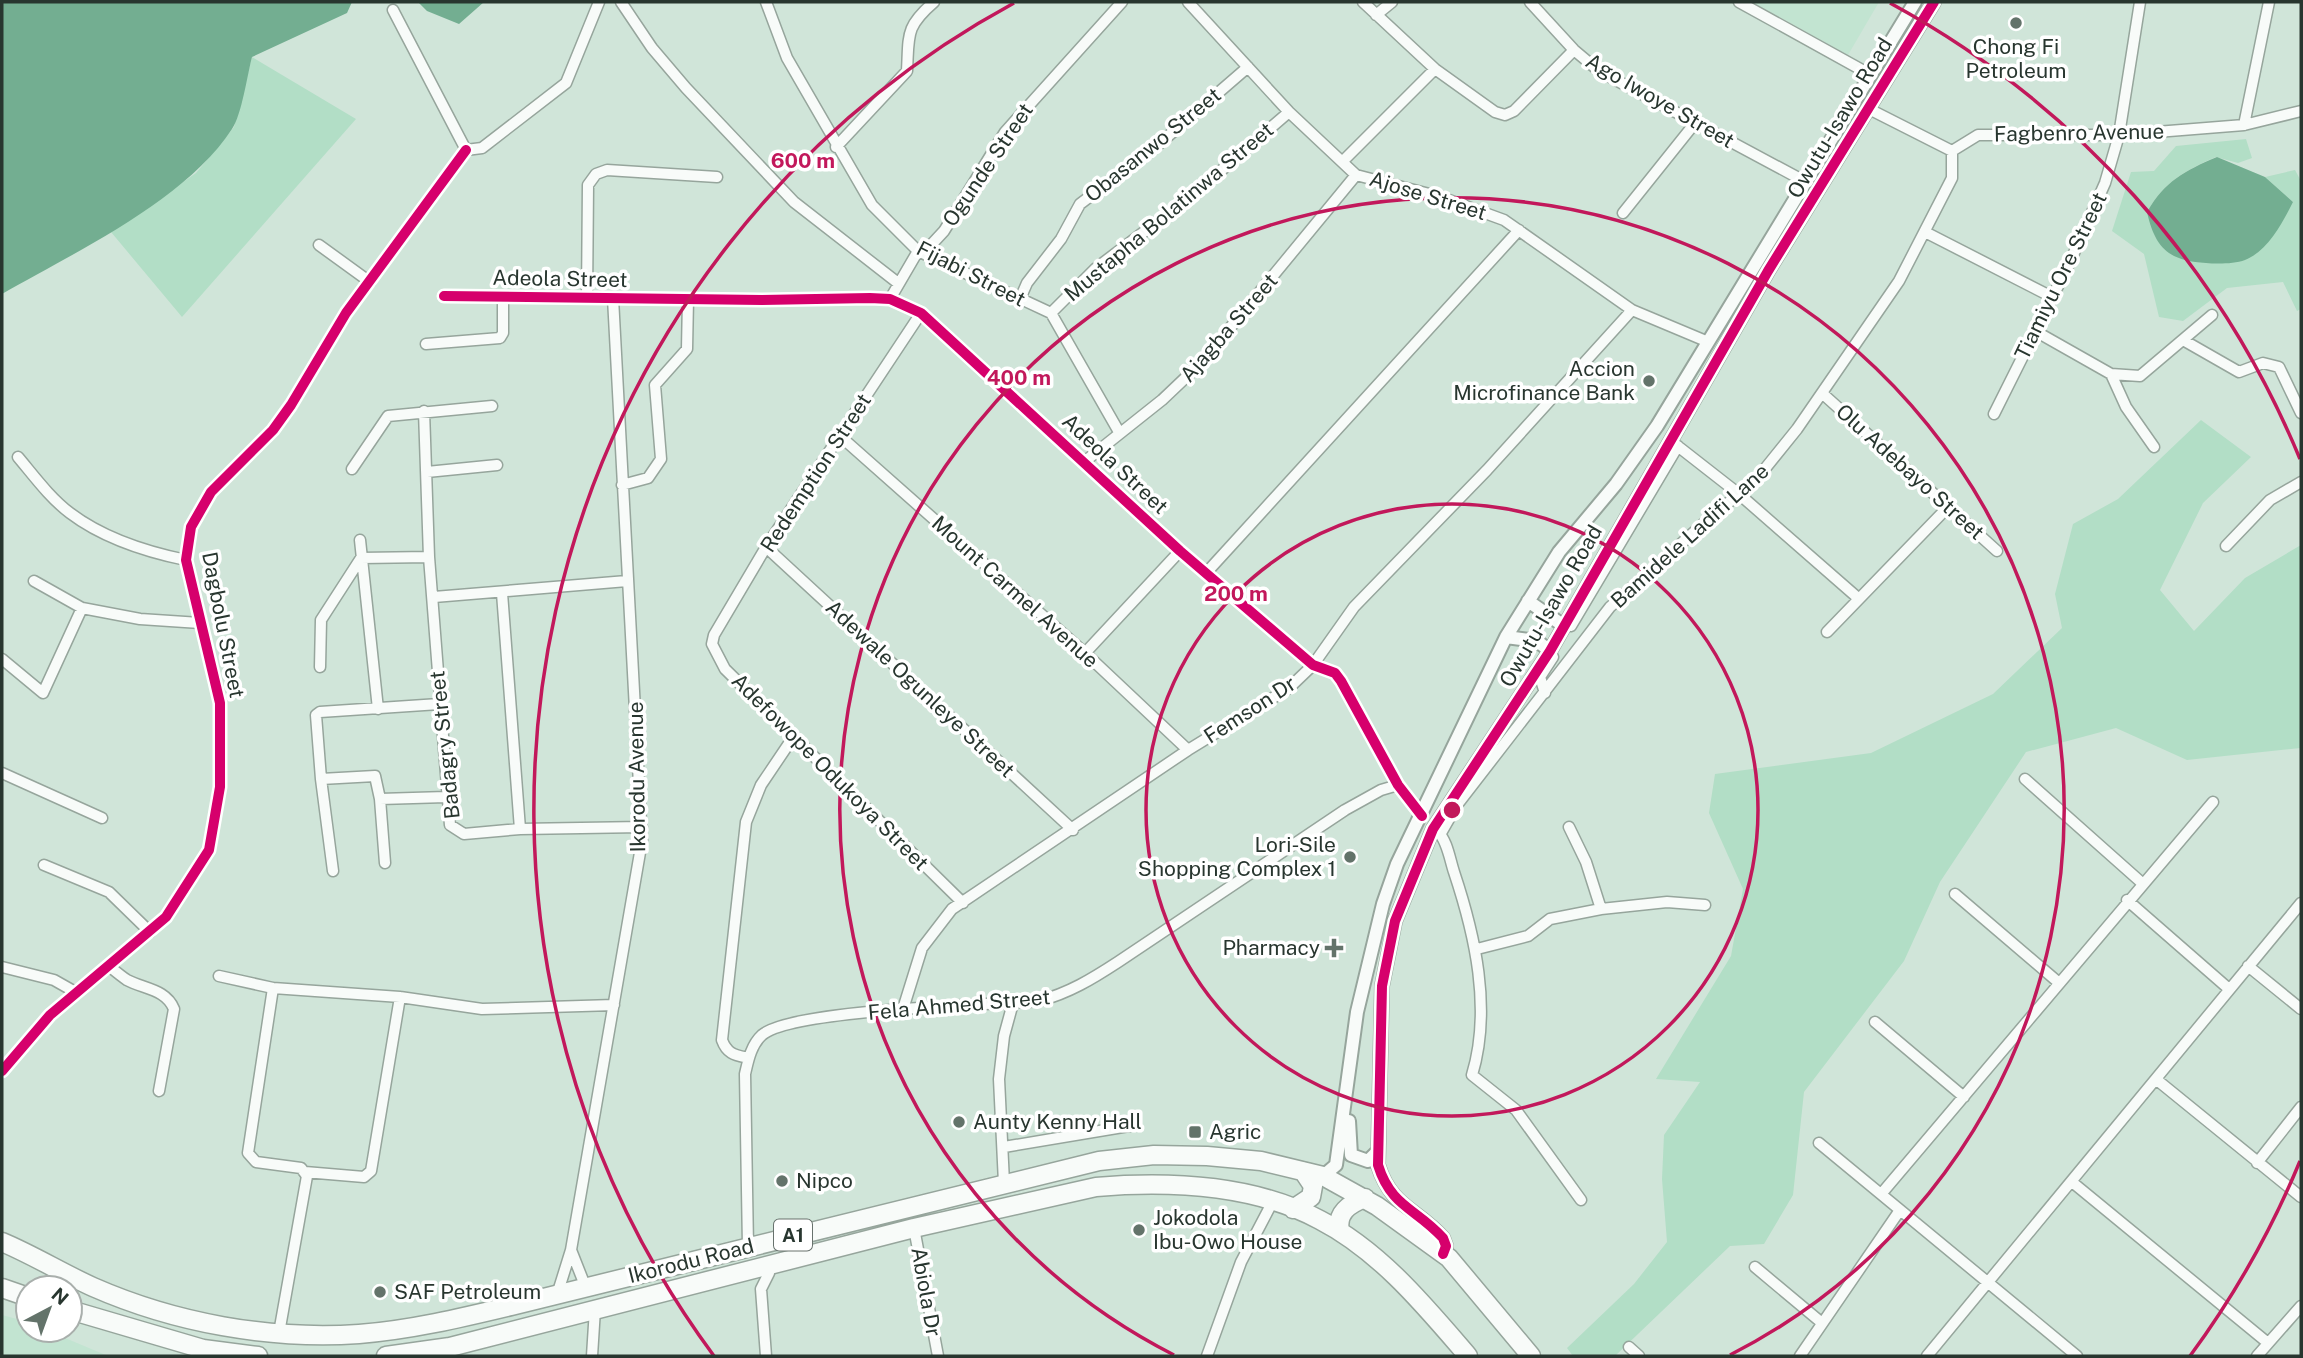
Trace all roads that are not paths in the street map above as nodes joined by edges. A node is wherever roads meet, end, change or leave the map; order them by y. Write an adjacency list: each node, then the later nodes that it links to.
1 (599, 2): 28 (street)
2 (766, 2): 27 (street, Fijabi Street)
3 (1122, 2): 38 (street, Ogunde Street)
4 (1188, 2): 18 (street, Ajose Street)
5 (1363, 2): 16 (street)
6 (1392, 2): 16 (street)
7 (1530, 2): 17 (street, Ago Iwoye Street)
8 (1739, 2): 20 (street)
9 (1915, 2): 20 (street, Owutu-Isawo Road)
10 (1934, 2): 21 (street, Owutu-Isawo Road)
11 (2140, 2): 26 (street, Tiamiyu Ore Street)
12 (2269, 2): 25 (street)
13 (623, 3): 40 (street)
14 (930, 3): 27 (street)
15 (393, 10): 28 (street)
16 (1376, 15): 19 (street)
17 (1574, 50): 19 (street); 24 (street, Ago Iwoye Street)
18 (1248, 67): 23 (street, Ajose Street); 48 (street, Obasanwo Street)
19 (1435, 69): 30 (street)
20 (1871, 75): 33 (street, Owutu-Isawo Road)
21 (1870, 109): 29 (street); 65 (street, Owutu-Isawo Road)
22 (2301, 111): 25 (street, Fagbenro Avenue)
23 (1289, 113): 30 (street, Ajose Street); 51 (street, Mustapha Bolatinwa Street)
24 (1695, 123): 33 (street, Ago Iwoye Street); 34 (street)
25 (2244, 125): 26 (street, Fagbenro Avenue)
26 (2119, 135): 29 (street, Fagbenro Avenue); 42 (street, Tiamiyu Ore Street)
27 (836, 147): 38 (street, Fijabi Street)
28 (466, 150): 39 (street, Dagbolu Street)
29 (1952, 151): 36 (street, Bamidele Ladifi Lane)
30 (1343, 161): 31 (street, Ajose Street)
31 (1356, 175): 35 (street, Ajose Street); 63 (street, Ajagba Street)
32 (717, 177): 44 (street)
33 (1806, 182): 55 (street, Owutu-Isawo Road)
34 (1623, 212)
35 (1518, 230): 49 (street, Ajose Street); 84 (street)
36 (1925, 232): 42 (street); 58 (street, Bamidele Ladifi Lane)
37 (319, 245): 39 (street)
38 (918, 251): 40 (street, Ogunde Street); 48 (street, Fijabi Street)
39 (370, 282): 83 (street, Dagbolu Street)
40 (898, 283): 47 (street, Ogunde Street)
41 (444, 296): 43 (street, Adeola Street)
42 (2052, 297): 53 (street, Tiamiyu Ore Street)
43 (503, 298): 44 (street, Adeola Street); 56 (street)
44 (587, 298): 45 (street, Adeola Street)
45 (613, 298): 46 (street, Adeola Street); 73 (street, Ikorodu Avenue)
46 (688, 299): 47 (street, Adeola Street); 73 (street)
47 (890, 299): 50 (street, Adeola Street)
48 (1020, 299): 51 (street, Fijabi Street)
49 (1632, 310): 55 (street, Ajose Street); 100 (street, Femson Dr)
50 (921, 313): 64 (street, Redemption Street); 68 (street, Adeola Street)
51 (1051, 313): 63 (street, Fijabi Street)
52 (2212, 315): 54 (street)
53 (2035, 331): 57 (street); 62 (street, Tiamiyu Ore Street)
54 (2183, 340): 57 (street); 61 (street)
55 (1706, 341): 90 (street, Owutu-Isawo Road)
56 (426, 344)
57 (2111, 374): 66 (street)
58 (1824, 394): 74 (street, Bamidele Ladifi Lane); 75 (street, Olu Adebayo Street)
59 (492, 406): 60 (street)
60 (424, 411): 70 (street); 71 (street, Badagry Street)
61 (2301, 413)
62 (1994, 414)
63 (1119, 432): 68 (street, Ajagba Street)
64 (840, 436): 78 (street, Redemption Street); 98 (street, Mount Carmel Avenue)
65 (1674, 442): 74 (street); 93 (street, Owutu-Isawo Road); 102 (street)
66 (2154, 447)
67 (18, 457): 83 (street)
68 (1084, 462): 79 (street, Adeola Street)
69 (497, 466): 71 (street)
70 (352, 469)
71 (427, 472): 81 (street, Badagry Street)
72 (2301, 482): 77 (street)
73 (622, 485): 86 (street, Ikorodu Avenue)
74 (1739, 494): 89 (street); 102 (street, Bamidele Ladifi Lane)
75 (1948, 507): 80 (street, Olu Adebayo Street); 89 (street)
76 (360, 540): 82 (street)
77 (2226, 546)
78 (766, 547): 95 (street, Redemption Street); 119 (street, Adewale Ogunleye Street)
79 (1180, 551): 84 (street, Adeola Street); 98 (street)
80 (1997, 551)
81 (429, 557): 82 (street); 88 (street, Badagry Street)
82 (361, 558): 101 (street); 104 (street)
83 (186, 560): 92 (street, Dagbolu Street)
84 (1208, 572): 100 (street, Adeola Street)
85 (34, 581): 91 (street)
86 (627, 581): 87 (street); 116 (street, Ikorodu Avenue)
87 (502, 593): 88 (street); 118 (street)
88 (433, 597): 103 (street, Badagry Street)
89 (1858, 598): 94 (street)
90 (1528, 601): 93 (street); 96 (street, Owutu-Isawo Road)
91 (82, 608): 92 (street); 99 (street)
92 (200, 623): 131 (street, Dagbolu Street)
93 (1564, 626): 97 (street, Owutu-Isawo Road)
94 (1827, 632)
95 (714, 635): 105 (street, Adefowope Odukoya Street)
96 (1506, 637): 97 (street); 114 (street, Owutu-Isawo Road)
97 (1550, 651): 120 (street, Owutu-Isawo Road)
98 (1085, 653): 106 (street, Mount Carmel Avenue)
99 (2, 659)
100 (1313, 665): 106 (street, Femson Dr); 110 (street, Adeola Street)
101 (320, 667)
102 (1545, 693): 120 (street, Bamidele Ladifi Lane)
103 (439, 704): 104 (street); 111 (street, Badagry Street)
104 (378, 709): 108 (street)
105 (794, 736): 127 (street, Adefowope Odukoya Street); 147 (street)
106 (1188, 750): 119 (street, Femson Dr)
107 (2, 774): 115 (street)
108 (320, 779): 112 (street); 123 (street)
109 (2025, 779): 124 (street)
110 (1398, 785): 114 (street, Adeola Street); 142 (street, Fela Ahmed Street)
111 (446, 797): 112 (street); 118 (street, Badagry Street)
112 (380, 799): 121 (street)
113 (2213, 803): 124 (street)
114 (1422, 816): 148 (street, Owutu-Isawo Road)
115 (102, 818)
116 (642, 827): 118 (street, Badagry Street); 143 (street, Ikorodu Avenue)
117 (1569, 827): 130 (street)
118 (520, 829)
119 (1073, 830): 127 (street, Femson Dr)
120 (1437, 831): 132 (street); 157 (street, Owutu-Isawo Road)
121 (385, 863)
122 (44, 865): 131 (street)
123 (333, 871)
124 (2142, 883): 126 (street)
125 (1955, 894): 137 (street)
126 (2127, 900): 137 (street); 139 (street)
127 (963, 903): 144 (street, Femson Dr)
128 (2301, 903): 134 (street)
129 (1705, 905): 130 (street)
130 (1601, 909): 132 (street)
131 (150, 932): 133 (street, Dagbolu Street)
132 (1477, 949): 167 (street)
133 (109, 966): 140 (street, Dagbolu Street); 151 (street)
134 (2248, 966): 139 (street); 145 (street)
135 (2, 967): 140 (street)
136 (219, 976): 138 (street)
137 (2058, 982): 152 (street)
138 (273, 988): 141 (street); 160 (street)
139 (2229, 989): 150 (street)
140 (77, 993): 149 (street, Dagbolu Street)
141 (400, 997): 143 (street); 160 (street)
142 (1013, 1003): 144 (street, Fela Ahmed Street); 156 (street)
143 (614, 1005): 175 (street, Ikorodu Avenue)
144 (903, 1009): 147 (street, Fela Ahmed Street)
145 (2301, 1009)
146 (1875, 1022): 152 (street)
147 (748, 1058): 174 (street)
148 (1350, 1061): 157 (street); 161 (street, Owutu-Isawo Road)
149 (2, 1071)
150 (2157, 1080): 158 (street); 163 (street)
151 (159, 1091)
152 (1964, 1097): 164 (street)
153 (2301, 1107): 158 (street)
154 (1135, 1125): 156 (street)
155 (1819, 1143): 164 (street)
156 (1004, 1147): 162 (street)
157 (1378, 1151): 176 (street, Owutu-Isawo Road)
158 (2258, 1163): 165 (street)
159 (1303, 1171): 161 (highway, Ikorodu Road / A1); 162 (highway, Ikorodu Road / A1); 169 (highway)
160 (305, 1172): 186 (street)
161 (1323, 1176): 166 (highway, Ikorodu Road / A1)
162 (1004, 1182): 174 (highway, Ikorodu Road / A1)
163 (2072, 1182): 179 (street); 187 (street)
164 (1882, 1193): 170 (street)
165 (2301, 1197)
166 (1365, 1198): 172 (highway); 176 (highway, Ikorodu Road / A1)
167 (1581, 1200)
168 (1273, 1202): 169 (highway, Ikorodu Road / A1); 171 (highway, Ikorodu Road / A1); 194 (street)
169 (1293, 1209): 172 (highway, Ikorodu Road / A1)
170 (1900, 1210): 179 (street); 185 (street)
171 (914, 1228): 177 (highway, Ikorodu Road / A1); 193 (street, Abiola Dr)
172 (1339, 1231): 195 (highway, Ikorodu Road / A1)
173 (2, 1242): 186 (highway, Ikorodu Road / A1)
174 (748, 1247): 180 (highway, Ikorodu Road / A1)
175 (571, 1250): 180 (street); 181 (street, Ikorodu Avenue)
176 (1443, 1254): 196 (highway, Ikorodu Road / A1)
177 (769, 1264): 183 (highway, Ikorodu Road / A1); 192 (street)
178 (1755, 1267): 185 (street)
179 (1988, 1283): 199 (street); 200 (street)
180 (586, 1288): 181 (highway, Ikorodu Road / A1)
181 (557, 1295): 186 (highway, Ikorodu Road / A1)
182 (2301, 1306): 187 (street)
183 (595, 1309): 190 (highway, Ikorodu Road / A1); 191 (street)
184 (84, 1314): 189 (highway)
185 (1822, 1323): 198 (street)
186 (279, 1333)
187 (2268, 1343): 201 (street)
188 (1629, 1347): 197 (street)
189 (258, 1356)
190 (386, 1356)
191 (592, 1356)
192 (765, 1356)
193 (937, 1356)
194 (1207, 1356)
195 (1468, 1356)
196 (1531, 1356)
197 (1639, 1356)
198 (1800, 1356)
199 (1927, 1356)
200 (2077, 1356)
201 (2257, 1356)

